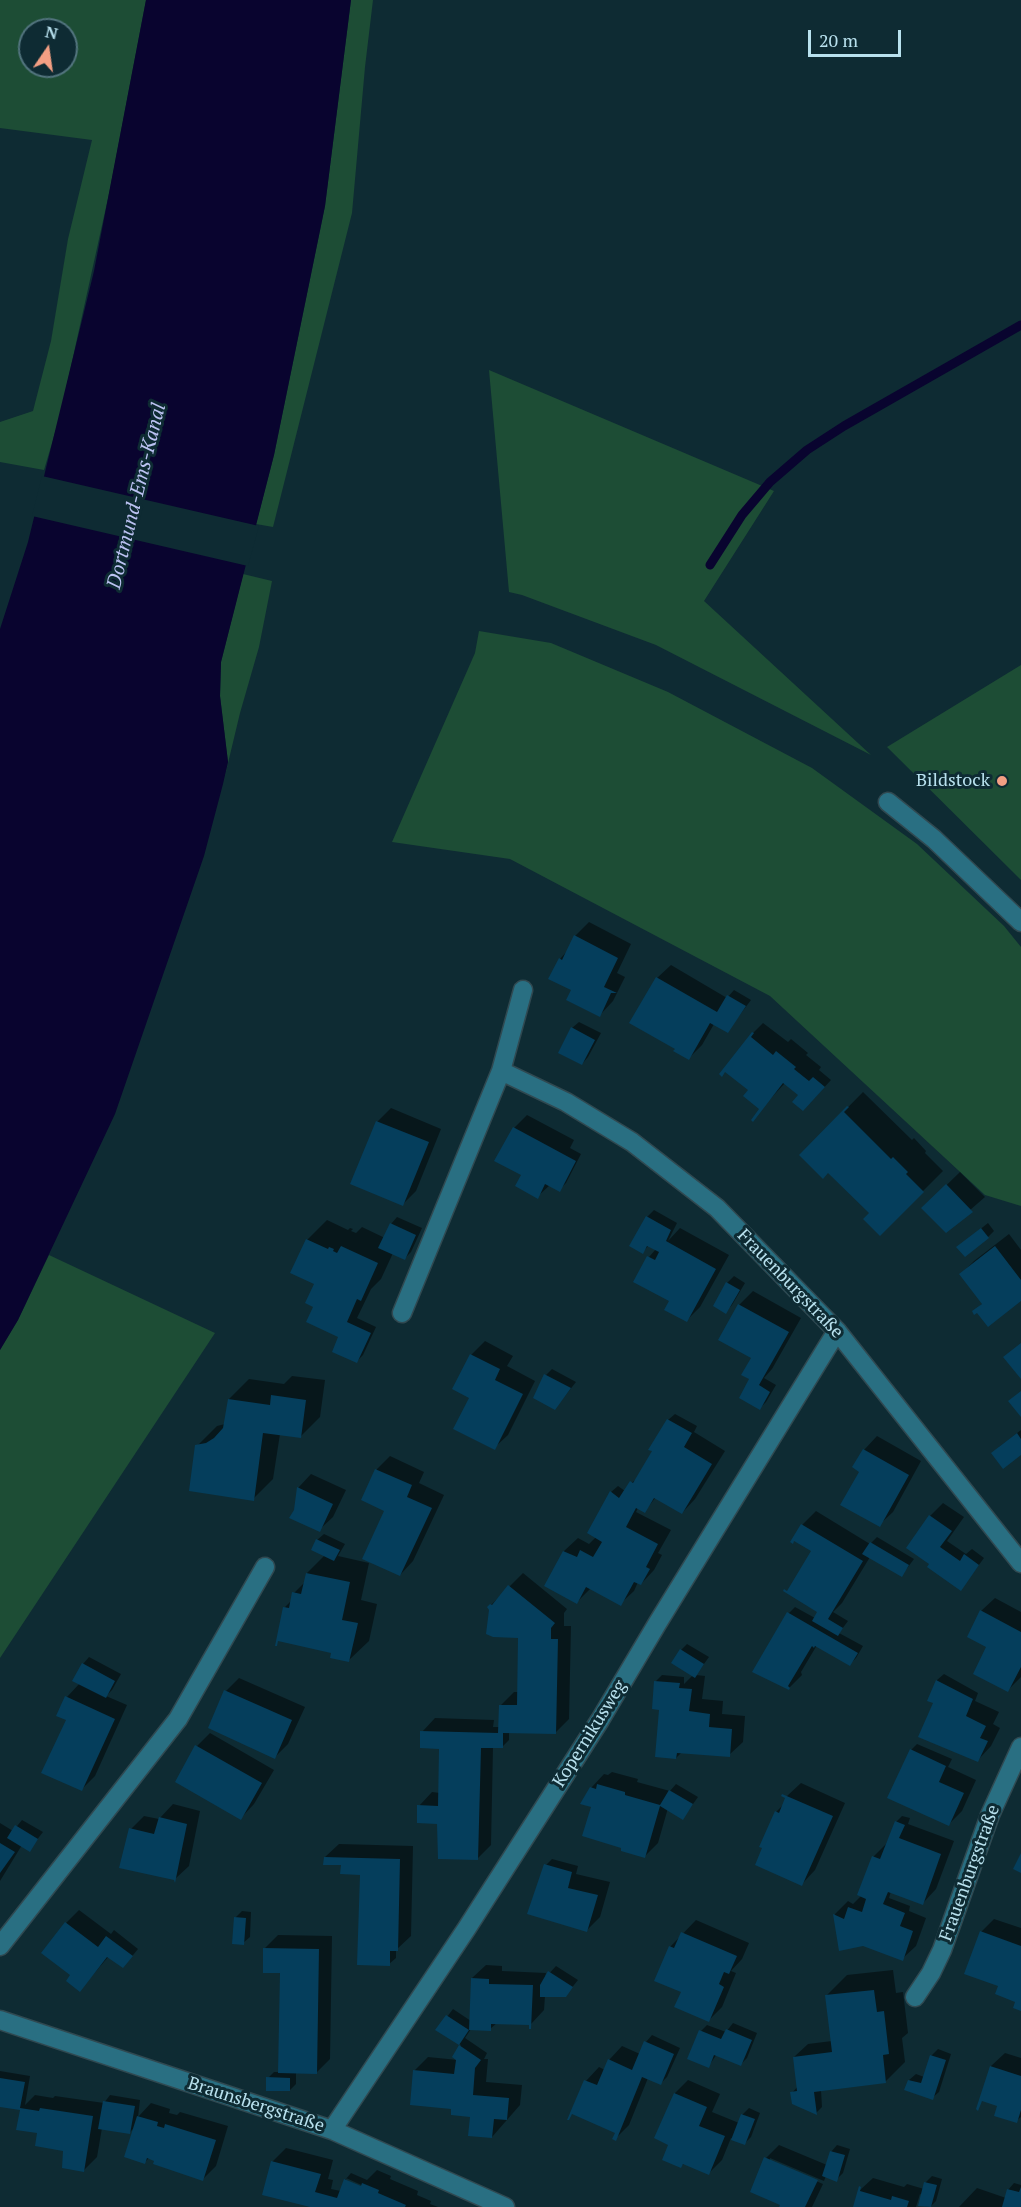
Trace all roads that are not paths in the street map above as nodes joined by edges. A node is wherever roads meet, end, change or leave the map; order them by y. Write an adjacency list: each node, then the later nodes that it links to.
1 (888, 802): 2 (street)
2 (1021, 922)
3 (523, 990): 4 (street)
4 (501, 1071): 5 (street); 6 (street, Frauenburgstraße)
5 (402, 1313)
6 (837, 1331): 7 (street, Frauenburgstraße); 13 (street, Kopernikusweg)
7 (1021, 1563)
8 (265, 1567): 10 (street)
9 (1021, 1748): 11 (street, Frauenburgstraße)
10 (0, 1946)
11 (915, 1997)
12 (0, 2019): 13 (street, Braunsbergstraße)
13 (332, 2130): 14 (street, Braunsbergstraße)
14 (506, 2207)

